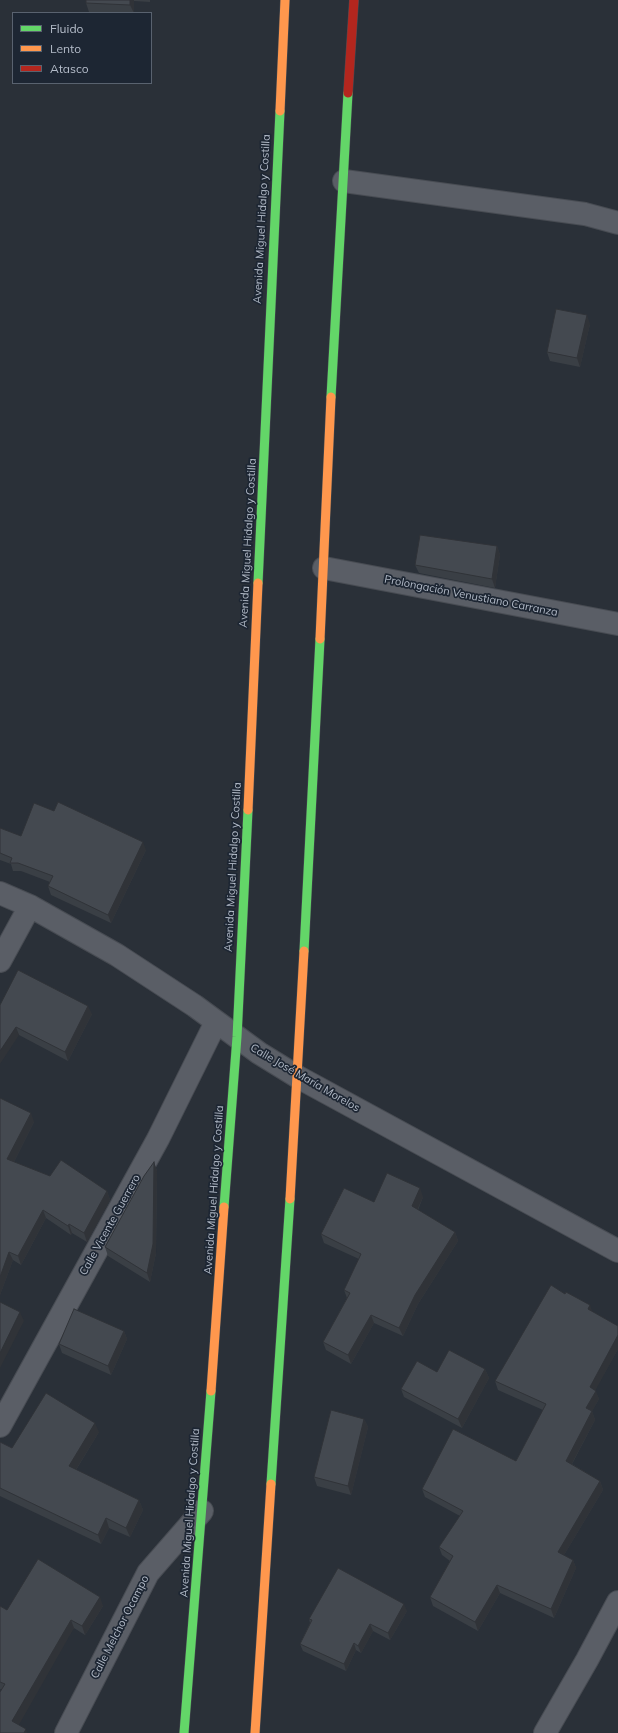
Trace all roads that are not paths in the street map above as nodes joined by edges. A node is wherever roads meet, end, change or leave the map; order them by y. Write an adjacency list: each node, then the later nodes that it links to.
1 (285, 0): 11 (main road, Avenida Miguel Hidalgo y Costilla)
2 (354, 0): 3 (main road)
3 (344, 181): 4 (street); 5 (main road)
4 (618, 223)
5 (324, 568): 6 (street, Prolongación Venustiano Carranza); 12 (main road)
6 (618, 624)
7 (0, 893): 8 (street, Calle José María Morelos)
8 (30, 906): 9 (street); 10 (street, Calle José María Morelos)
9 (0, 961)
10 (216, 1022): 11 (street, Calle José María Morelos); 14 (street, Calle Vicente Guerrero)
11 (237, 1037): 12 (street, Calle José María Morelos); 15 (main road, Avenida Miguel Hidalgo y Costilla)
12 (298, 1077): 13 (street, Calle José María Morelos); 19 (main road)
13 (618, 1251)
14 (0, 1426)
15 (202, 1511): 17 (street, Calle Melchor Ocampo); 18 (main road, Avenida Miguel Hidalgo y Costilla)
16 (618, 1602): 20 (street)
17 (66, 1733)
18 (184, 1733)
19 (255, 1733)
20 (545, 1733)

